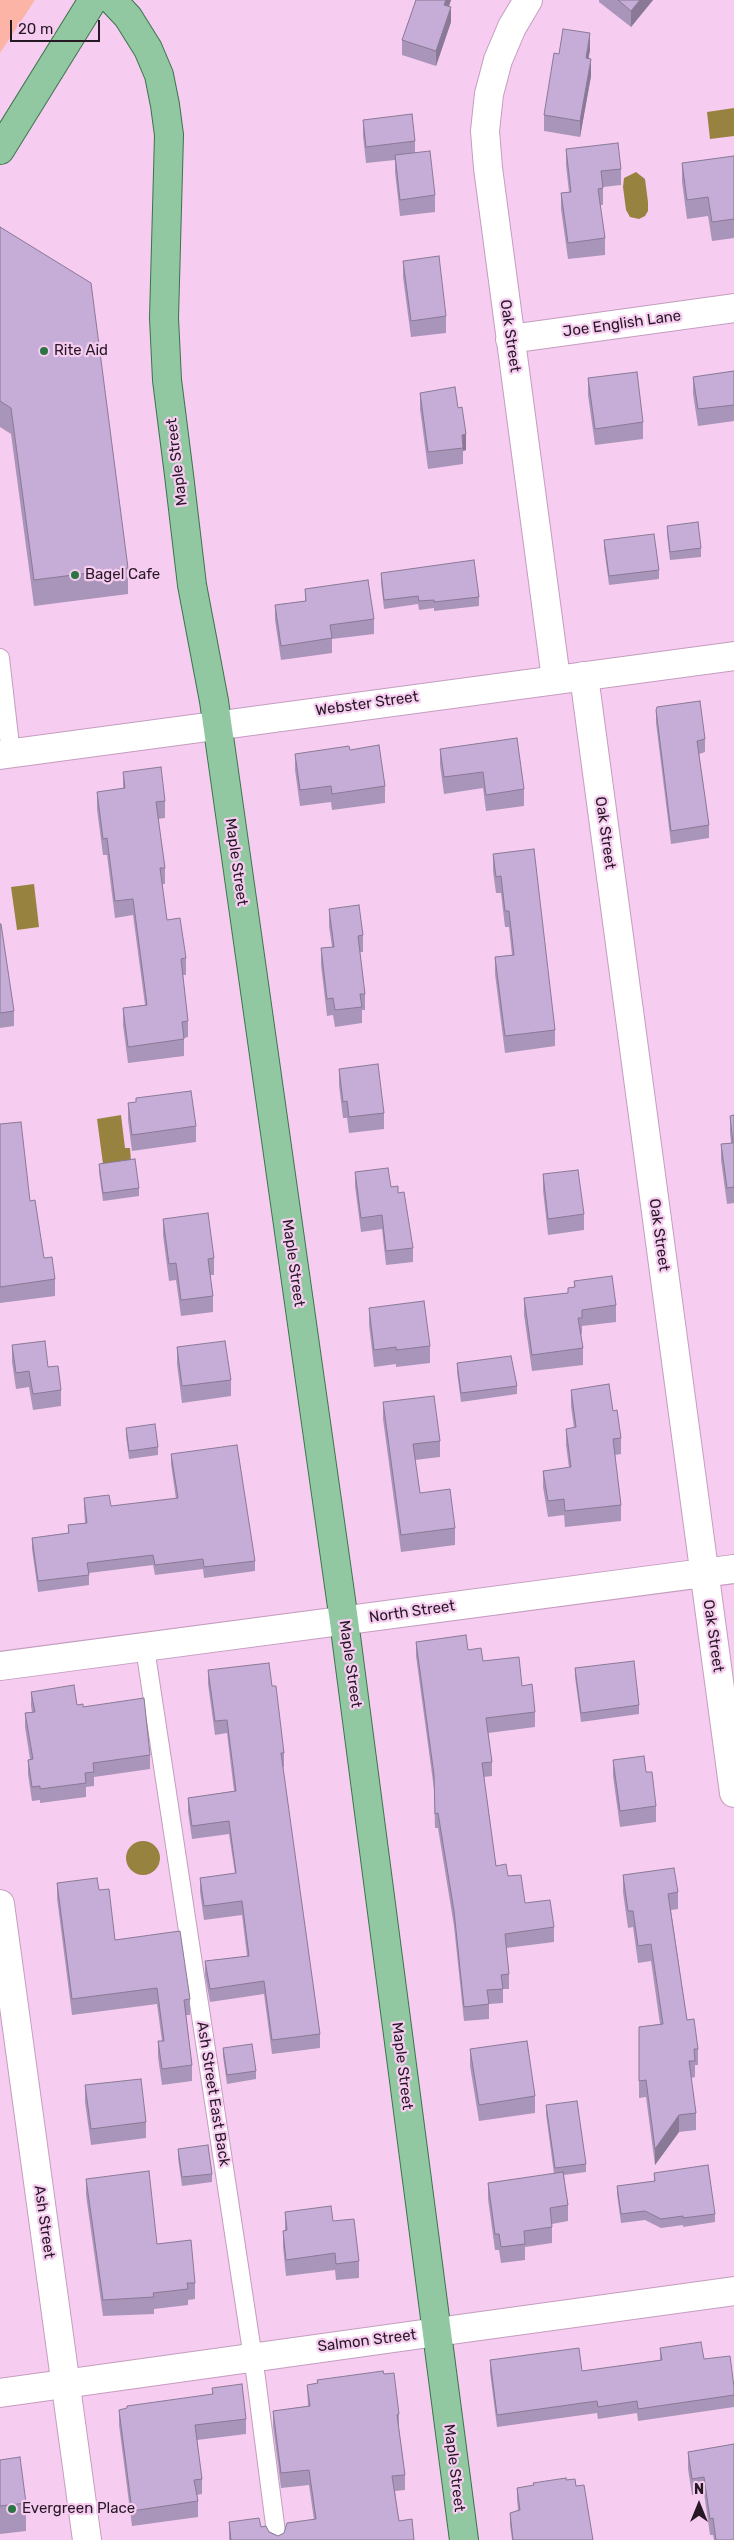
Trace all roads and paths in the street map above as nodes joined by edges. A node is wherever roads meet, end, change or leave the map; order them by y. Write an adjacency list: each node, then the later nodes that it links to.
1 (93, 0): 4 (main road)
2 (112, 0): 11 (main road, Maple Street)
3 (528, 0): 6 (street, Oak Street)
4 (0, 150)
5 (734, 308): 6 (street, Joe English Lane)
6 (510, 339): 10 (street, Oak Street)
7 (734, 656): 9 (street, Webster Street)
8 (0, 658): 12 (lane)
9 (584, 676): 10 (street, Webster Street); 14 (street, Oak Street)
10 (556, 679): 11 (street, Webster Street)
11 (217, 725): 12 (street, Webster Street); 15 (main road, Maple Street)
12 (6, 755)
13 (734, 1569): 14 (street, North Street)
14 (705, 1573): 15 (street, North Street); 18 (street, Oak Street)
15 (344, 1621): 16 (street, North Street); 21 (main road, Maple Street)
16 (145, 1648): 17 (street, North Street); 22 (lane, Ash Street East Back)
17 (0, 1666)
18 (734, 1793)
19 (0, 1904): 23 (street, Ash Street)
20 (734, 2291): 21 (street, Salmon Street)
21 (437, 2332): 22 (street, Salmon Street); 27 (main road, Maple Street)
22 (252, 2356): 23 (street, Salmon Street); 26 (lane, Ash Street East Back)
23 (65, 2384): 24 (street, Salmon Street); 25 (street, Ash Street)
24 (0, 2393)
25 (87, 2540)
26 (277, 2540)
27 (464, 2540)

